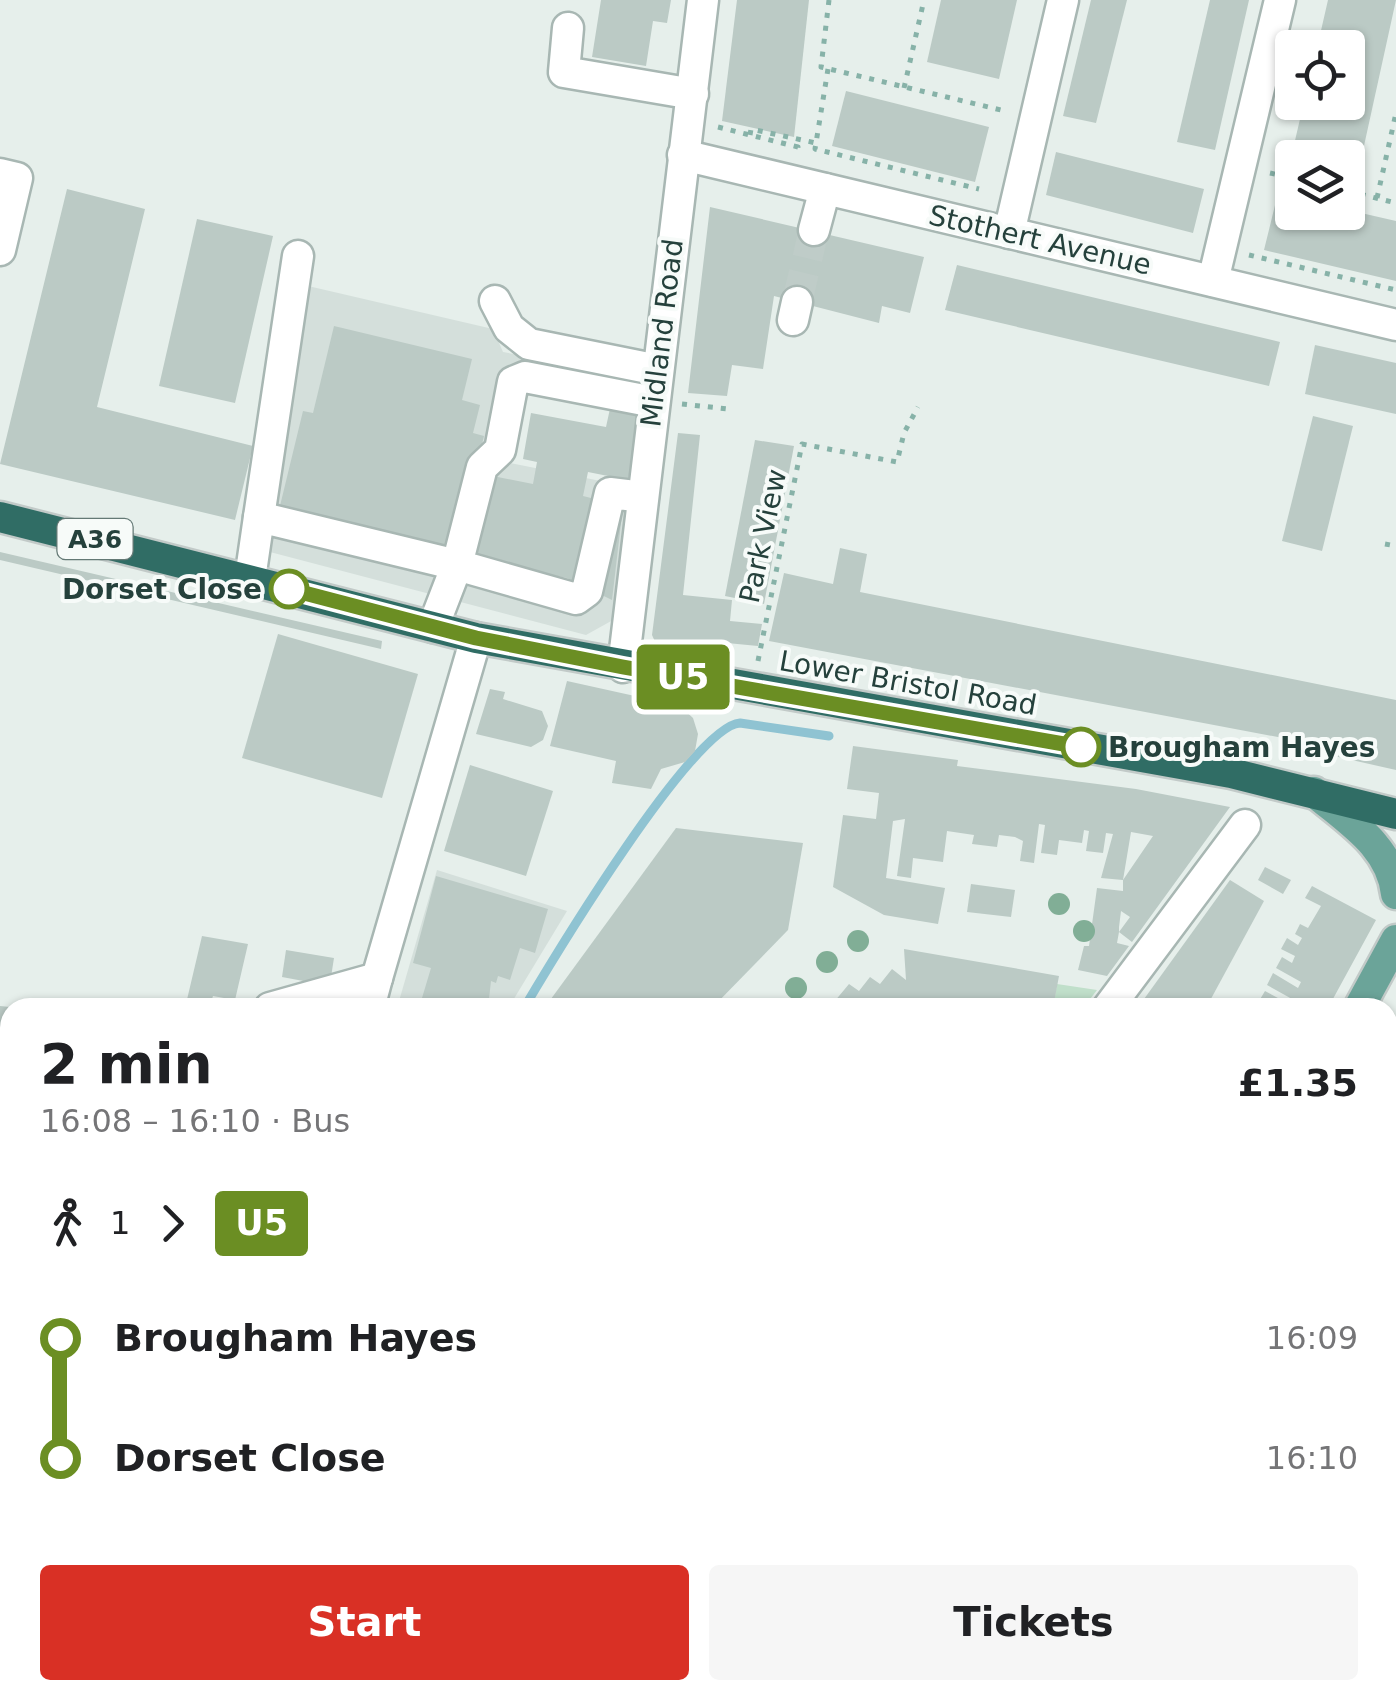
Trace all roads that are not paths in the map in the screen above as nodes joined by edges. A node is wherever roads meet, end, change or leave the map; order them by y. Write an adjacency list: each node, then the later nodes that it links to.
1 (703, 0): 5 (street, Midland Road)
2 (1063, 0): 10 (street)
3 (1280, 0): 13 (street)
4 (568, 28): 5 (street)
5 (692, 94): 6 (street, Midland Road)
6 (683, 155): 8 (street, Stothert Avenue); 16 (street, Midland Road)
7 (0, 174): 11 (street)
8 (825, 189): 9 (street); 10 (street, Stothert Avenue)
9 (814, 230)
10 (1009, 232): 13 (street, Stothert Avenue)
11 (0, 250)
12 (298, 256): 20 (street)
13 (1213, 281): 15 (street, Stothert Avenue)
14 (495, 301): 16 (street)
15 (1396, 326)
16 (658, 370): 17 (street, Midland Road)
17 (666, 402): 18 (street, Midland Road); 21 (street)
18 (643, 497): 21 (street); 25 (street, Midland Road)
19 (0, 517): 22 (highway, Lower Bristol Road / A36)
20 (258, 517): 21 (street); 22 (street)
21 (456, 565): 23 (street)
22 (250, 578): 23 (highway, Lower Bristol Road / A36)
23 (433, 626): 24 (highway, Lower Bristol Road / A36)
24 (476, 638): 25 (highway, Lower Bristol Road / A36); 32 (street)
25 (623, 667): 26 (highway, Lower Bristol Road / A36)
26 (1314, 792): 27 (highway, Lower Bristol Road / A36); 29 (main road)
27 (1396, 814)
28 (1244, 825): 34 (street)
29 (1396, 894)
30 (1396, 931): 31 (main road)
31 (1396, 941): 35 (main road)
32 (373, 993): 33 (street)
33 (338, 998)
34 (1115, 998)
35 (1365, 998)

